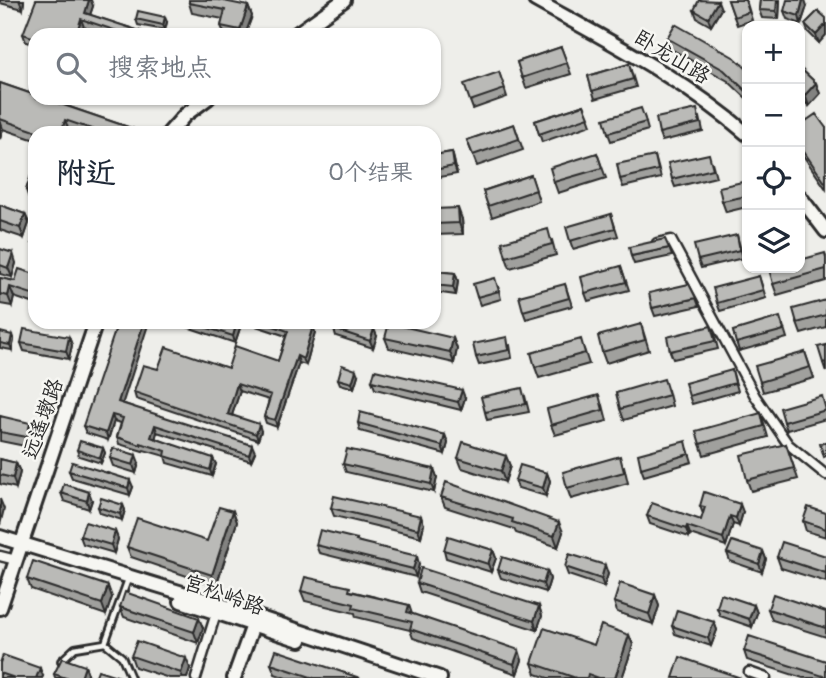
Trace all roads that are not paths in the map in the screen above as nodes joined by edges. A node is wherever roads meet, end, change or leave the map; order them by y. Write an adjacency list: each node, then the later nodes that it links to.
1 (344, 0): 3 (main road)
2 (535, 0): 6 (main road, 卧龙山路)
3 (305, 28)
4 (198, 105): 5 (main road)
5 (175, 126)
6 (742, 130)
7 (805, 204): 8 (main road)
8 (826, 231)
9 (651, 245): 11 (street)
10 (94, 329): 14 (main road, 远遥墩路)
11 (826, 475)
12 (0, 537): 14 (main road)
13 (0, 545): 14 (main road)
14 (19, 550): 15 (street); 16 (main road, 宫松岭路); 17 (main road, 远遥墩路); 27 (main road)
15 (0, 556)
16 (127, 582): 18 (main road, 宫松岭路); 20 (lane)
17 (0, 608)
18 (216, 613): 19 (main road, 宫松岭路); 24 (street)
19 (253, 625): 25 (main road); 26 (main road, 宫松岭路)
20 (105, 643): 21 (lane); 23 (lane)
21 (58, 668)
22 (749, 672): 28 (street)
23 (131, 678)
24 (196, 678)
25 (234, 678)
26 (417, 678)
27 (440, 678)
28 (766, 678)

